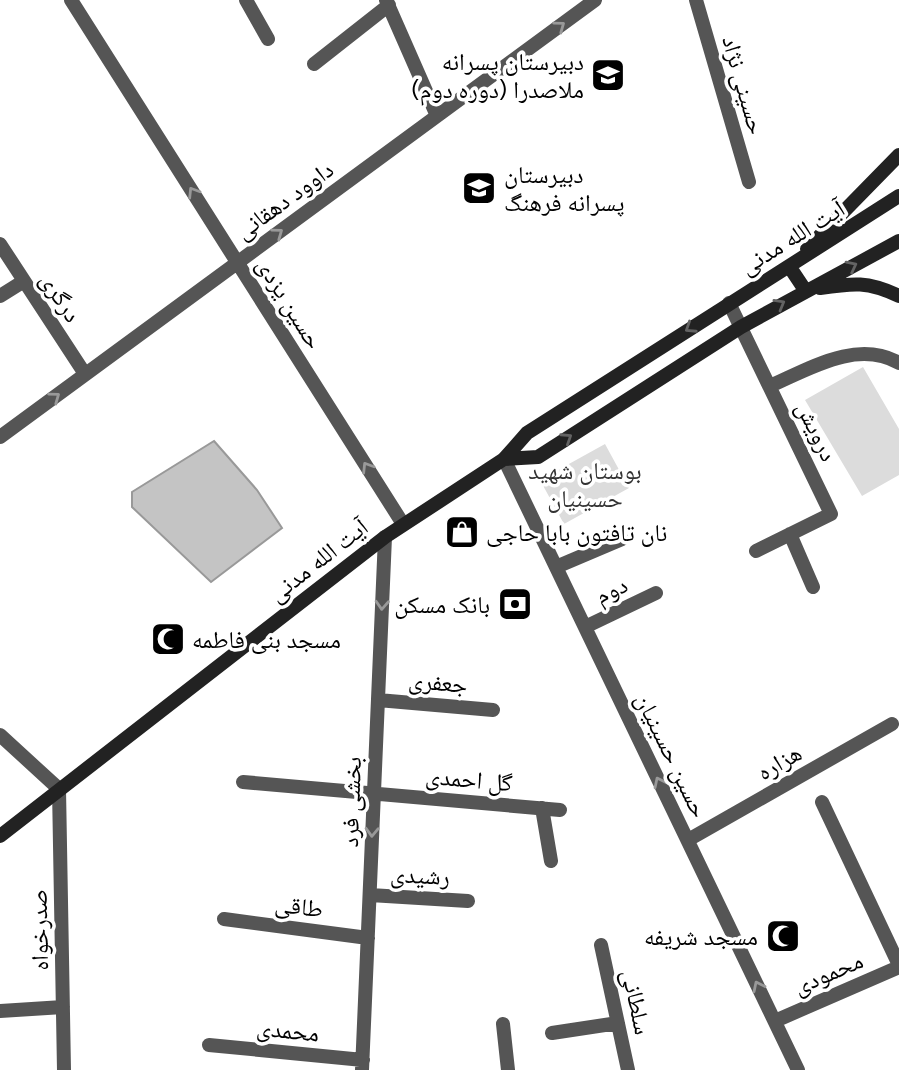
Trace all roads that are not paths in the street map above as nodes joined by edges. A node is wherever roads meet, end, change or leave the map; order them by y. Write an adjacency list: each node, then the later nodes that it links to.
1 (71, 0): 14 (street, حسین یزدی, one-way to 1)
2 (246, 0): 6 (street)
3 (596, 0): 8 (street, داوود دهقانی, one-way to 3)
4 (696, 0): 10 (street, حسینی نژاد)
5 (387, 3): 7 (street); 8 (street)
6 (268, 39)
7 (314, 64)
8 (438, 116): 14 (street, داوود دهقانی, one-way to 8)
9 (899, 155): 15 (main road)
10 (749, 183)
11 (899, 196): 15 (main road, آیت الله مدنی)
12 (899, 241): 17 (main road, آیت الله مدنی, one-way to 12)
13 (0, 244): 16 (street, درگری)
14 (237, 262): 23 (street, داوود دهقانی); 27 (street, حسین یزدی, one-way to 14)
15 (789, 267): 17 (main road); 20 (main road, آیت الله مدنی)
16 (24, 281): 18 (street); 23 (street, درگری)
17 (805, 290): 19 (main road); 21 (main road, آیت الله مدنی, one-way to 17)
18 (0, 296)
19 (899, 296)
20 (729, 303): 21 (street, درویش); 26 (main road, آیت الله مدنی, one-way to 26)
21 (741, 327): 24 (street, درویش); 26 (main road, آیت الله مدنی, one-way to 21)
22 (899, 362): 24 (street)
23 (85, 374): 25 (street, داوود دهقانی, one-way to 23)
24 (770, 386): 28 (street, درویش)
25 (3, 431)
26 (504, 460): 27 (main road, آیت الله مدنی); 32 (street, حسین حسینیان)
27 (403, 524): 29 (main road, آیت الله مدنی)
28 (790, 534): 31 (street, درویش); 33 (street)
29 (385, 537): 36 (street, بخشی فرد, one-way to 36); 41 (main road, آیت الله مدنی)
30 (622, 539): 32 (street)
31 (756, 551)
32 (556, 567): 35 (street, حسین حسینیان)
33 (813, 587)
34 (656, 593): 35 (street, دوم)
35 (585, 627): 47 (street, حسین حسینیان, one-way to 35)
36 (378, 700): 37 (street, جعفری); 42 (street, بخشی فرد)
37 (493, 710)
38 (892, 724): 47 (street, هزاره)
39 (0, 735): 41 (street)
40 (243, 782): 42 (street, گل احمدی)
41 (59, 789): 46 (main road, آیت الله مدنی); 55 (street, صدرخواه)
42 (374, 794): 44 (street, گل احمدی); 49 (street, بخشی فرد, one-way to 49)
43 (822, 802): 54 (street)
44 (542, 808): 45 (street, گل احمدی); 48 (street)
45 (561, 810)
46 (0, 836)
47 (688, 840): 57 (street, حسین حسینیان, one-way to 47)
48 (551, 861)
49 (370, 895): 50 (street, رشیدی); 52 (street, بخشی فرد)
50 (468, 901)
51 (224, 919): 52 (street, طاقی)
52 (368, 938): 62 (street, بخشی فرد)
53 (601, 945): 58 (street, سلطانی)
54 (899, 966): 57 (street, محمودی)
55 (63, 1007): 56 (street); 63 (street, صدرخواه)
56 (0, 1011)
57 (775, 1021): 66 (street, حسین حسینیان)
58 (618, 1023): 60 (street); 65 (street, سلطانی)
59 (503, 1024): 64 (street)
60 (552, 1033)
61 (209, 1045): 62 (street, محمدی)
62 (362, 1065)
63 (64, 1070)
64 (508, 1070)
65 (628, 1070)
66 (798, 1070)

